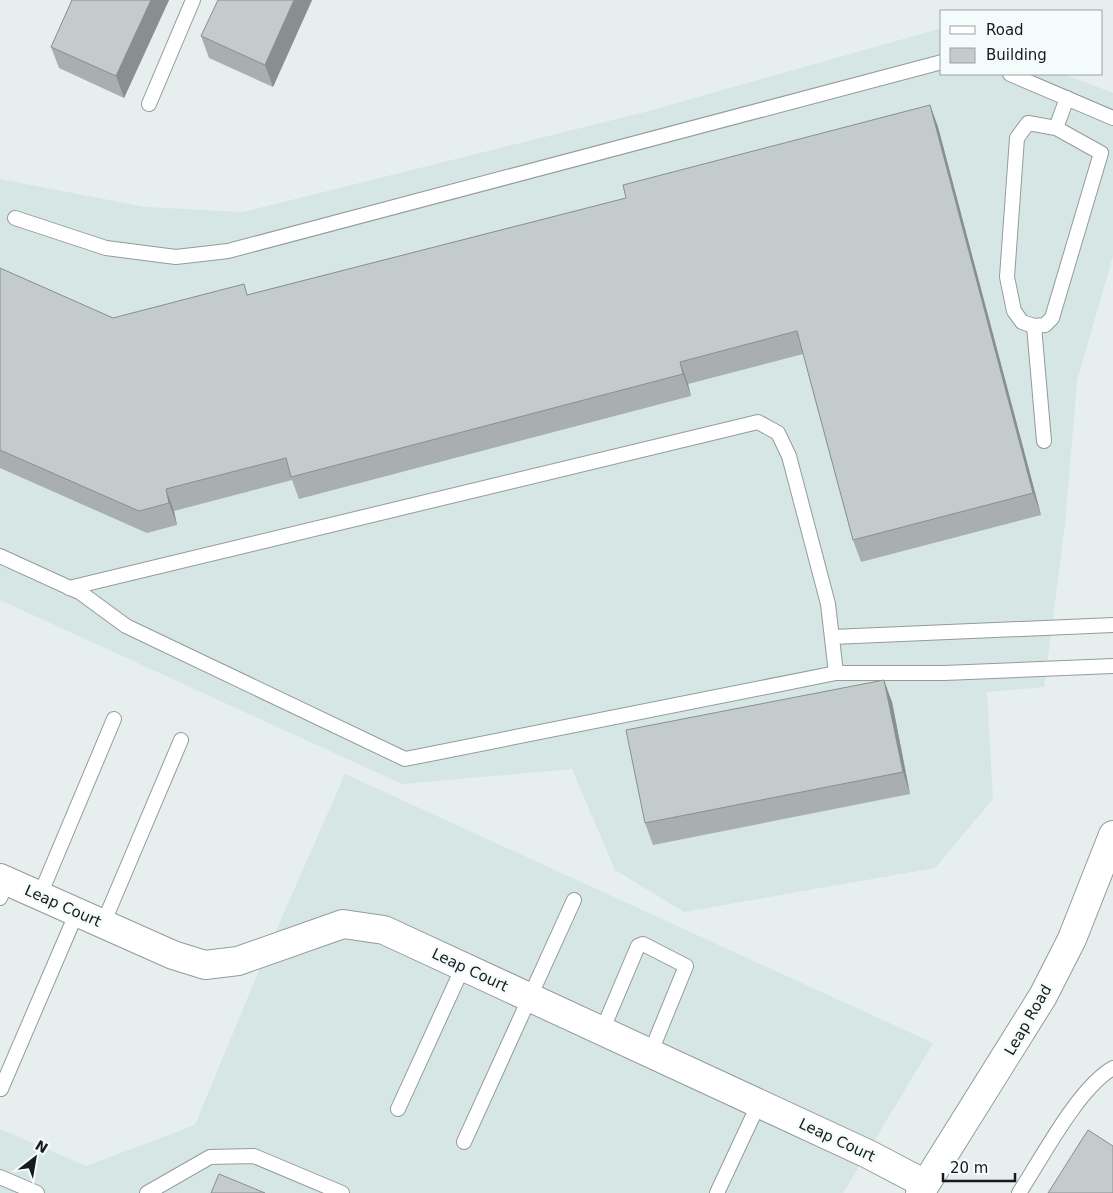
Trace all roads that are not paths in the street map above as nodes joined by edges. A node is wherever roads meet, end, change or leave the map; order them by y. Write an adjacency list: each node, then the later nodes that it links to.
1 (193, 0): 5 (lane)
2 (940, 63): 8 (lane)
3 (1012, 75): 4 (lane)
4 (1067, 98): 6 (lane); 7 (lane)
5 (149, 104)
6 (1113, 118)
7 (1056, 128): 9 (lane); 9 (lane)
8 (15, 218)
9 (1034, 326): 10 (lane)
10 (1044, 441)
11 (0, 556): 12 (lane)
12 (69, 588): 14 (lane); 16 (lane)
13 (1113, 625): 14 (lane)
14 (832, 637): 16 (lane)
15 (1113, 666): 16 (lane)
16 (836, 673)
17 (114, 719): 21 (lane)
18 (181, 740): 24 (lane)
19 (1113, 835): 35 (street, Leap Road)
20 (2, 886): 21 (street, Leap Court)
21 (40, 895): 23 (street, Leap Court)
22 (574, 900): 26 (lane)
23 (77, 912): 24 (street, Leap Court); 30 (lane)
24 (103, 924): 25 (street, Leap Court)
25 (463, 967): 26 (street, Leap Court); 32 (lane)
26 (529, 997): 27 (street, Leap Court); 33 (lane)
27 (602, 1031): 28 (street, Leap Court); 28 (lane)
28 (650, 1054): 31 (street, Leap Court)
29 (1113, 1068): 40 (lane)
30 (1, 1089)
31 (759, 1103): 35 (street, Leap Court); 39 (lane)
32 (398, 1108)
33 (464, 1142)
34 (0, 1177): 36 (lane)
35 (922, 1189)
36 (37, 1193)
37 (147, 1193): 38 (lane)
38 (342, 1193)
39 (717, 1193)
40 (1019, 1193)

